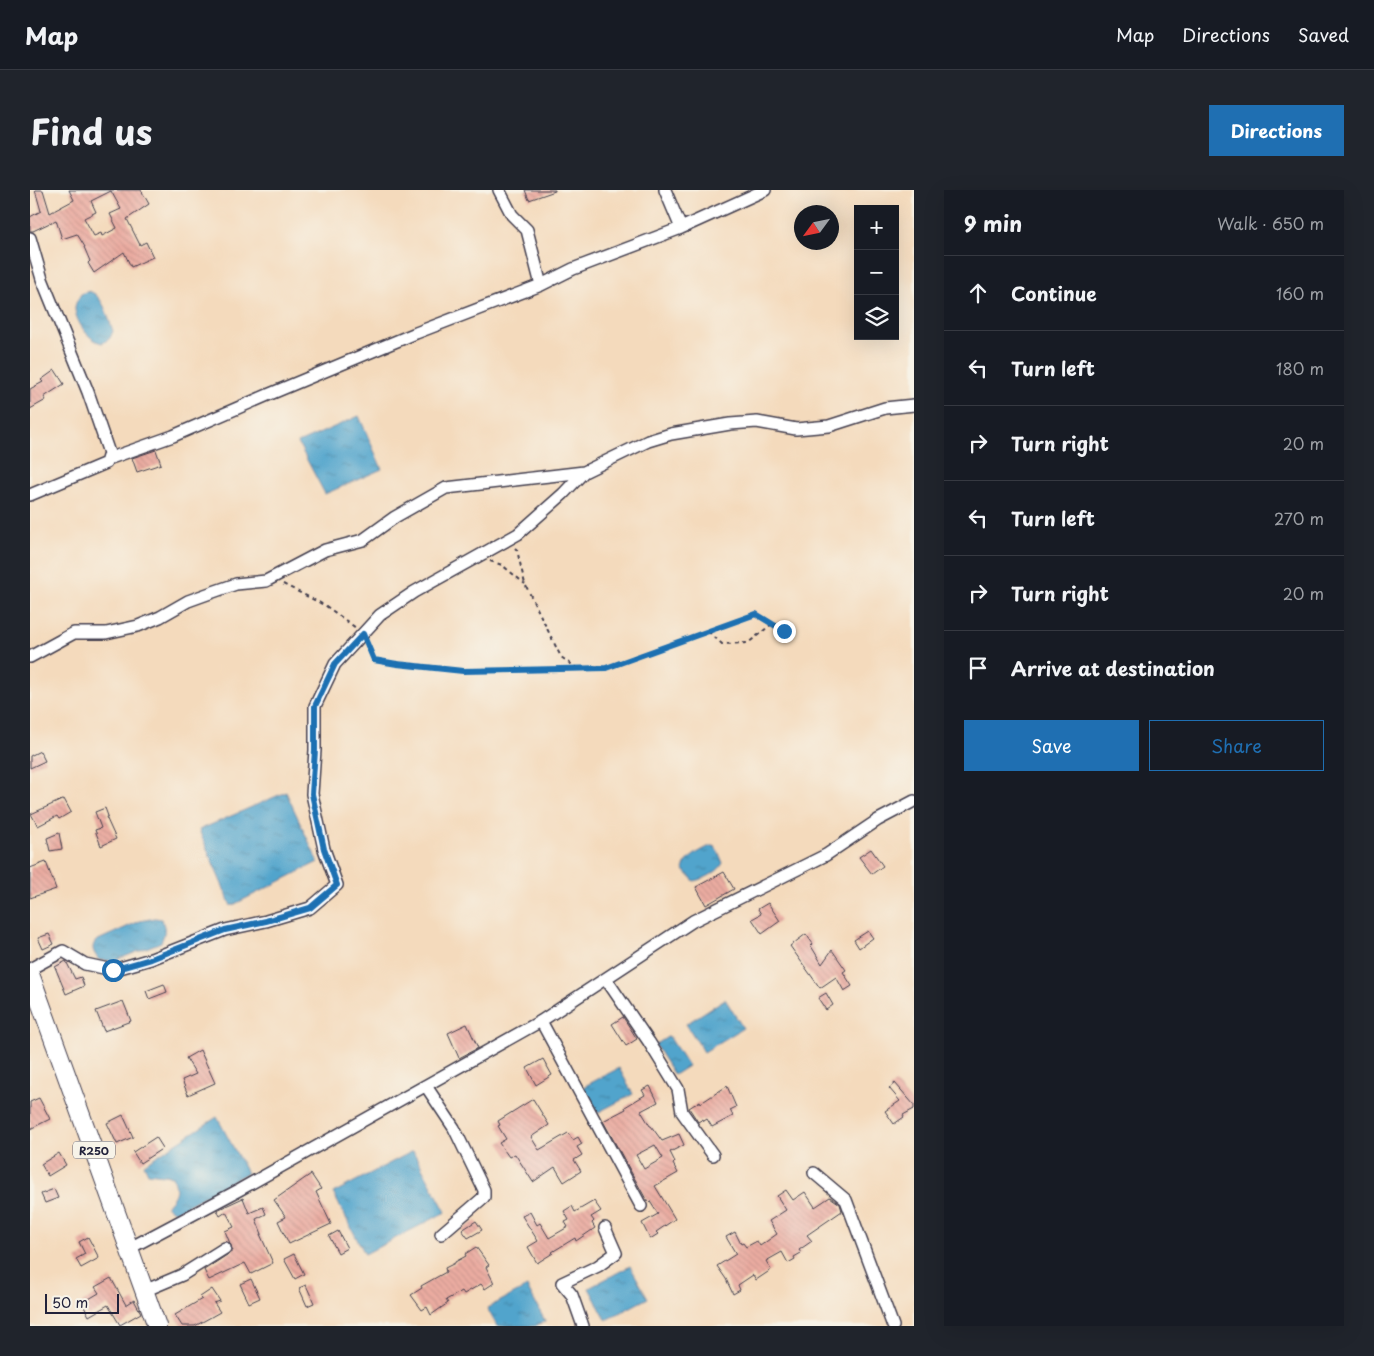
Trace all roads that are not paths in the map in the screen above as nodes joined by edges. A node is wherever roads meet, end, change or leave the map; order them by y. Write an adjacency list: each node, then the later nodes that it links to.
1 (499, 190): 6 (street)
2 (665, 190): 4 (street)
3 (765, 190): 4 (street)
4 (681, 228): 6 (street)
5 (30, 238): 8 (street)
6 (542, 285): 8 (street)
7 (914, 405): 9 (street)
8 (108, 458): 10 (street)
9 (584, 472): 11 (street); 13 (street)
10 (30, 495)
11 (30, 656)
12 (914, 801): 15 (street)
13 (30, 969)
14 (30, 974): 25 (main road, R250)
15 (606, 979): 17 (street); 19 (street)
16 (30, 998): 27 (main road, R250)
17 (541, 1021): 18 (street); 21 (street)
18 (426, 1086): 23 (street); 25 (street)
19 (713, 1155)
20 (814, 1173): 30 (street)
21 (641, 1206)
22 (605, 1228): 29 (street)
23 (442, 1234)
24 (225, 1248): 26 (street)
25 (128, 1249): 26 (main road, R250)
26 (144, 1291): 28 (main road, R250)
27 (147, 1326)
28 (157, 1326)
29 (583, 1326)
30 (893, 1326)

